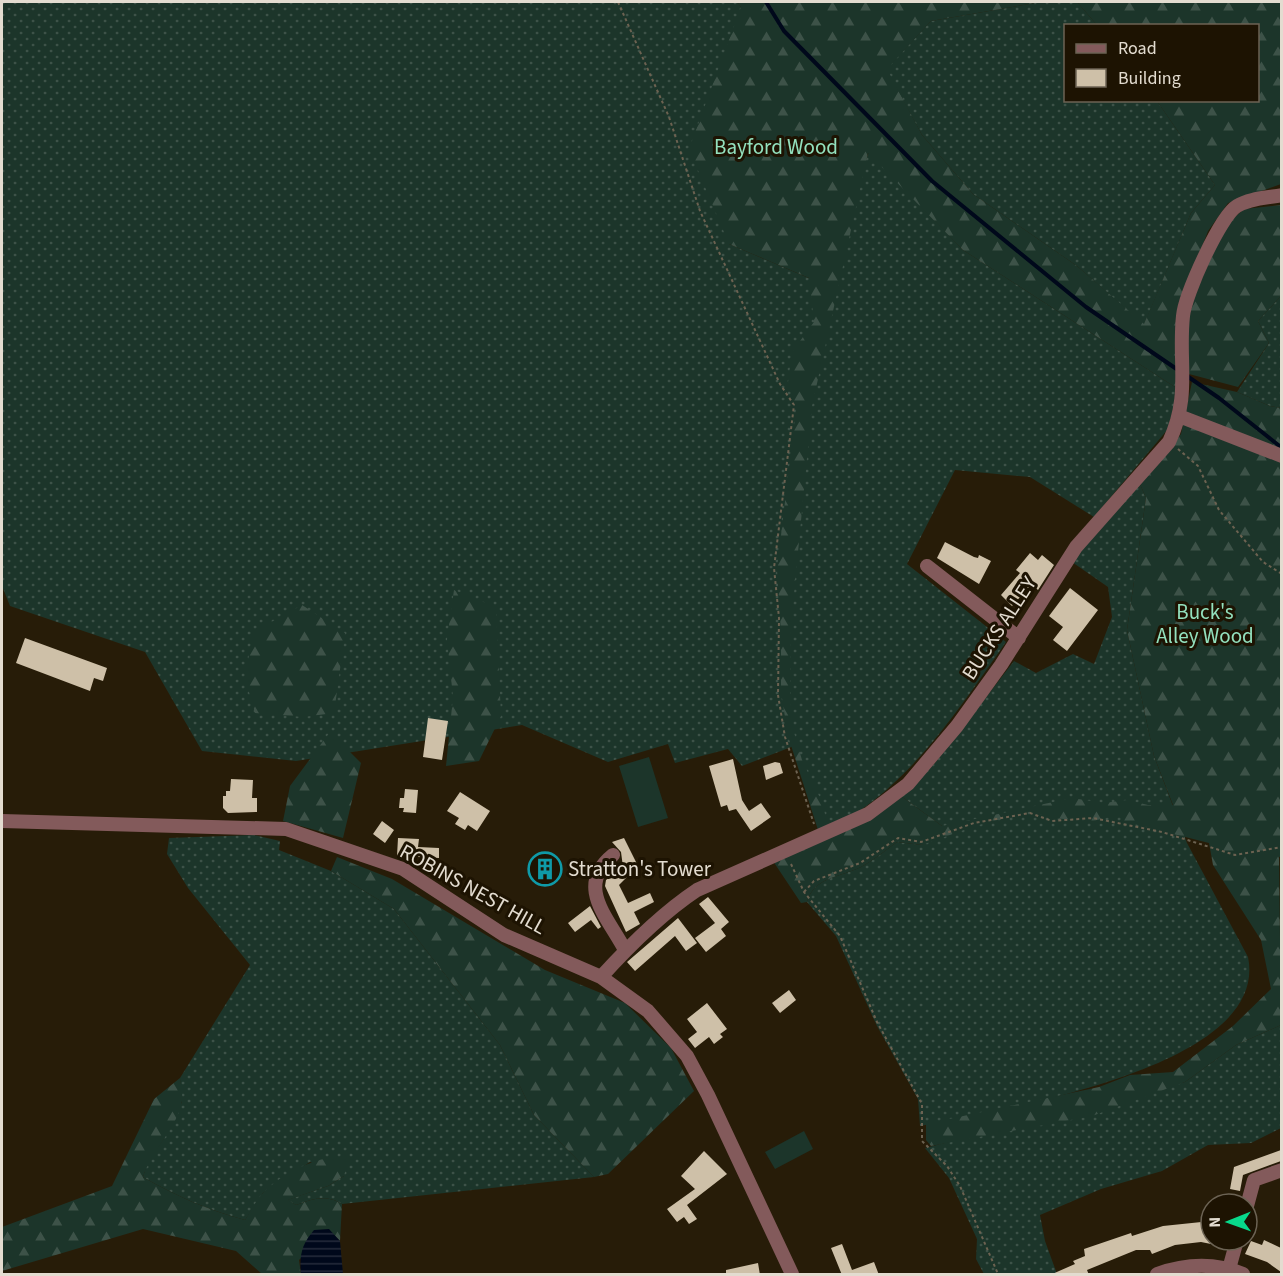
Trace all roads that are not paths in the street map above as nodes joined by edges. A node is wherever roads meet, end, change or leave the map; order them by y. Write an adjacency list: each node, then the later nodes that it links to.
1 (1281, 195): 2 (street, BUCKS ALLEY)
2 (1179, 416): 3 (street); 5 (street, BUCKS ALLEY)
3 (1281, 456)
4 (927, 566): 5 (street)
5 (1019, 638): 8 (street, BUCKS ALLEY)
6 (2, 821): 9 (street, ROBINS NEST HILL)
7 (613, 855): 8 (street)
8 (626, 950): 9 (street, BUCKS ALLEY)
9 (601, 977): 14 (street, ROBINS NEST HILL)
10 (1281, 1170): 11 (street)
11 (1251, 1192)
12 (1234, 1252): 13 (street)
13 (1229, 1269): 15 (street); 16 (street)
14 (792, 1275)
15 (1156, 1275)
16 (1243, 1275)

